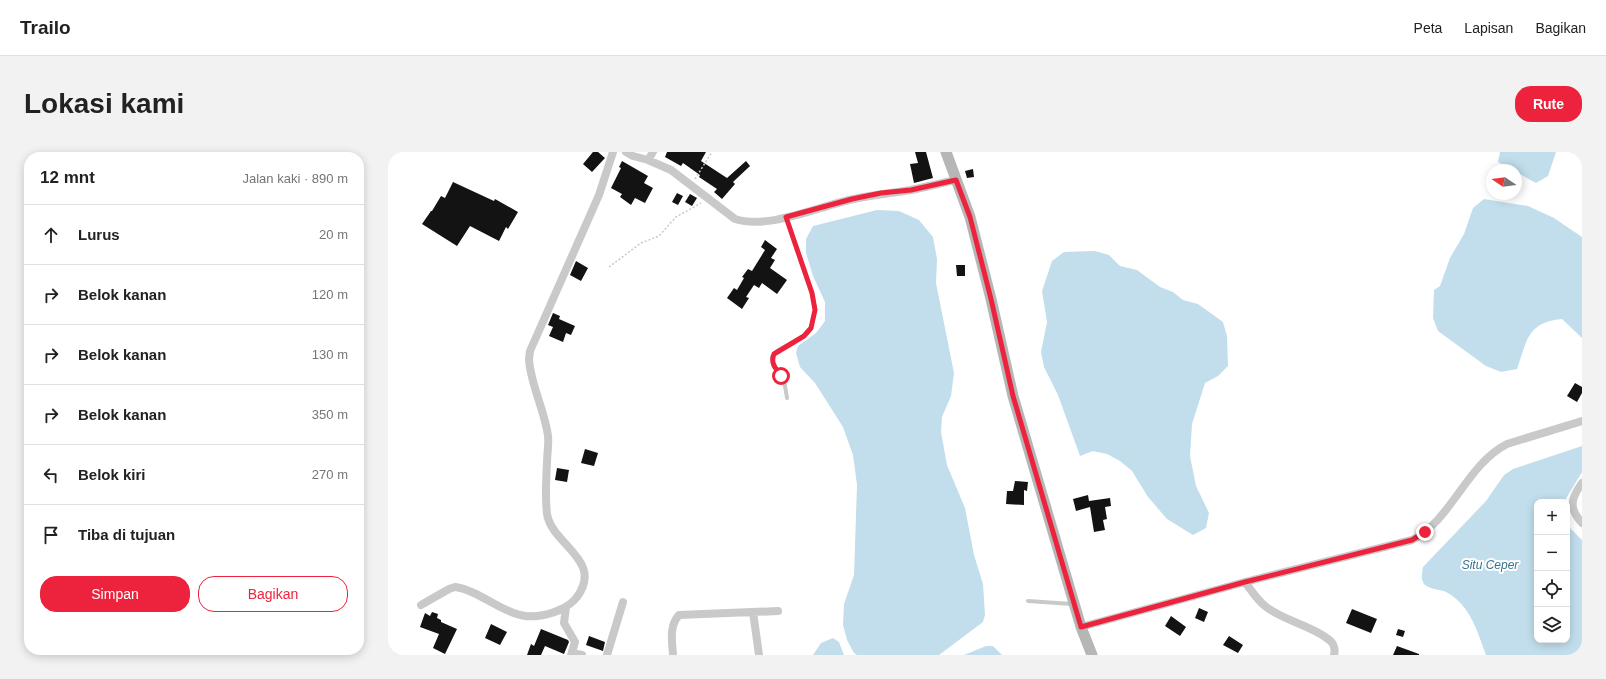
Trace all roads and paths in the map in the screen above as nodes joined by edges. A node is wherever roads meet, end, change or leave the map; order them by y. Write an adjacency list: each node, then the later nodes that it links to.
1 (613, 152): 21 (street)
2 (626, 152): 6 (street)
3 (653, 152): 6 (street)
4 (712, 152): 8 (path)
5 (946, 152): 7 (street)
6 (648, 160): 8 (street)
7 (956, 180): 10 (street); 20 (street)
8 (691, 185): 9 (street)
9 (707, 198): 10 (street); 11 (path)
10 (786, 217): 12 (lane)
11 (609, 267)
12 (787, 398)
13 (1582, 421): 16 (street)
14 (1582, 483): 15 (street)
15 (1582, 523)
16 (1245, 582): 24 (street); 31 (street)
17 (1028, 601): 20 (lane)
18 (622, 602): 27 (street)
19 (421, 604): 21 (street)
20 (1075, 604): 24 (street)
21 (566, 607): 25 (street)
22 (778, 611): 23 (street)
23 (753, 612): 28 (street); 29 (street)
24 (1081, 627): 30 (street)
25 (571, 654): 26 (street)
26 (582, 655)
27 (607, 655)
28 (673, 655)
29 (759, 655)
30 (1092, 655)
31 (1334, 655)

